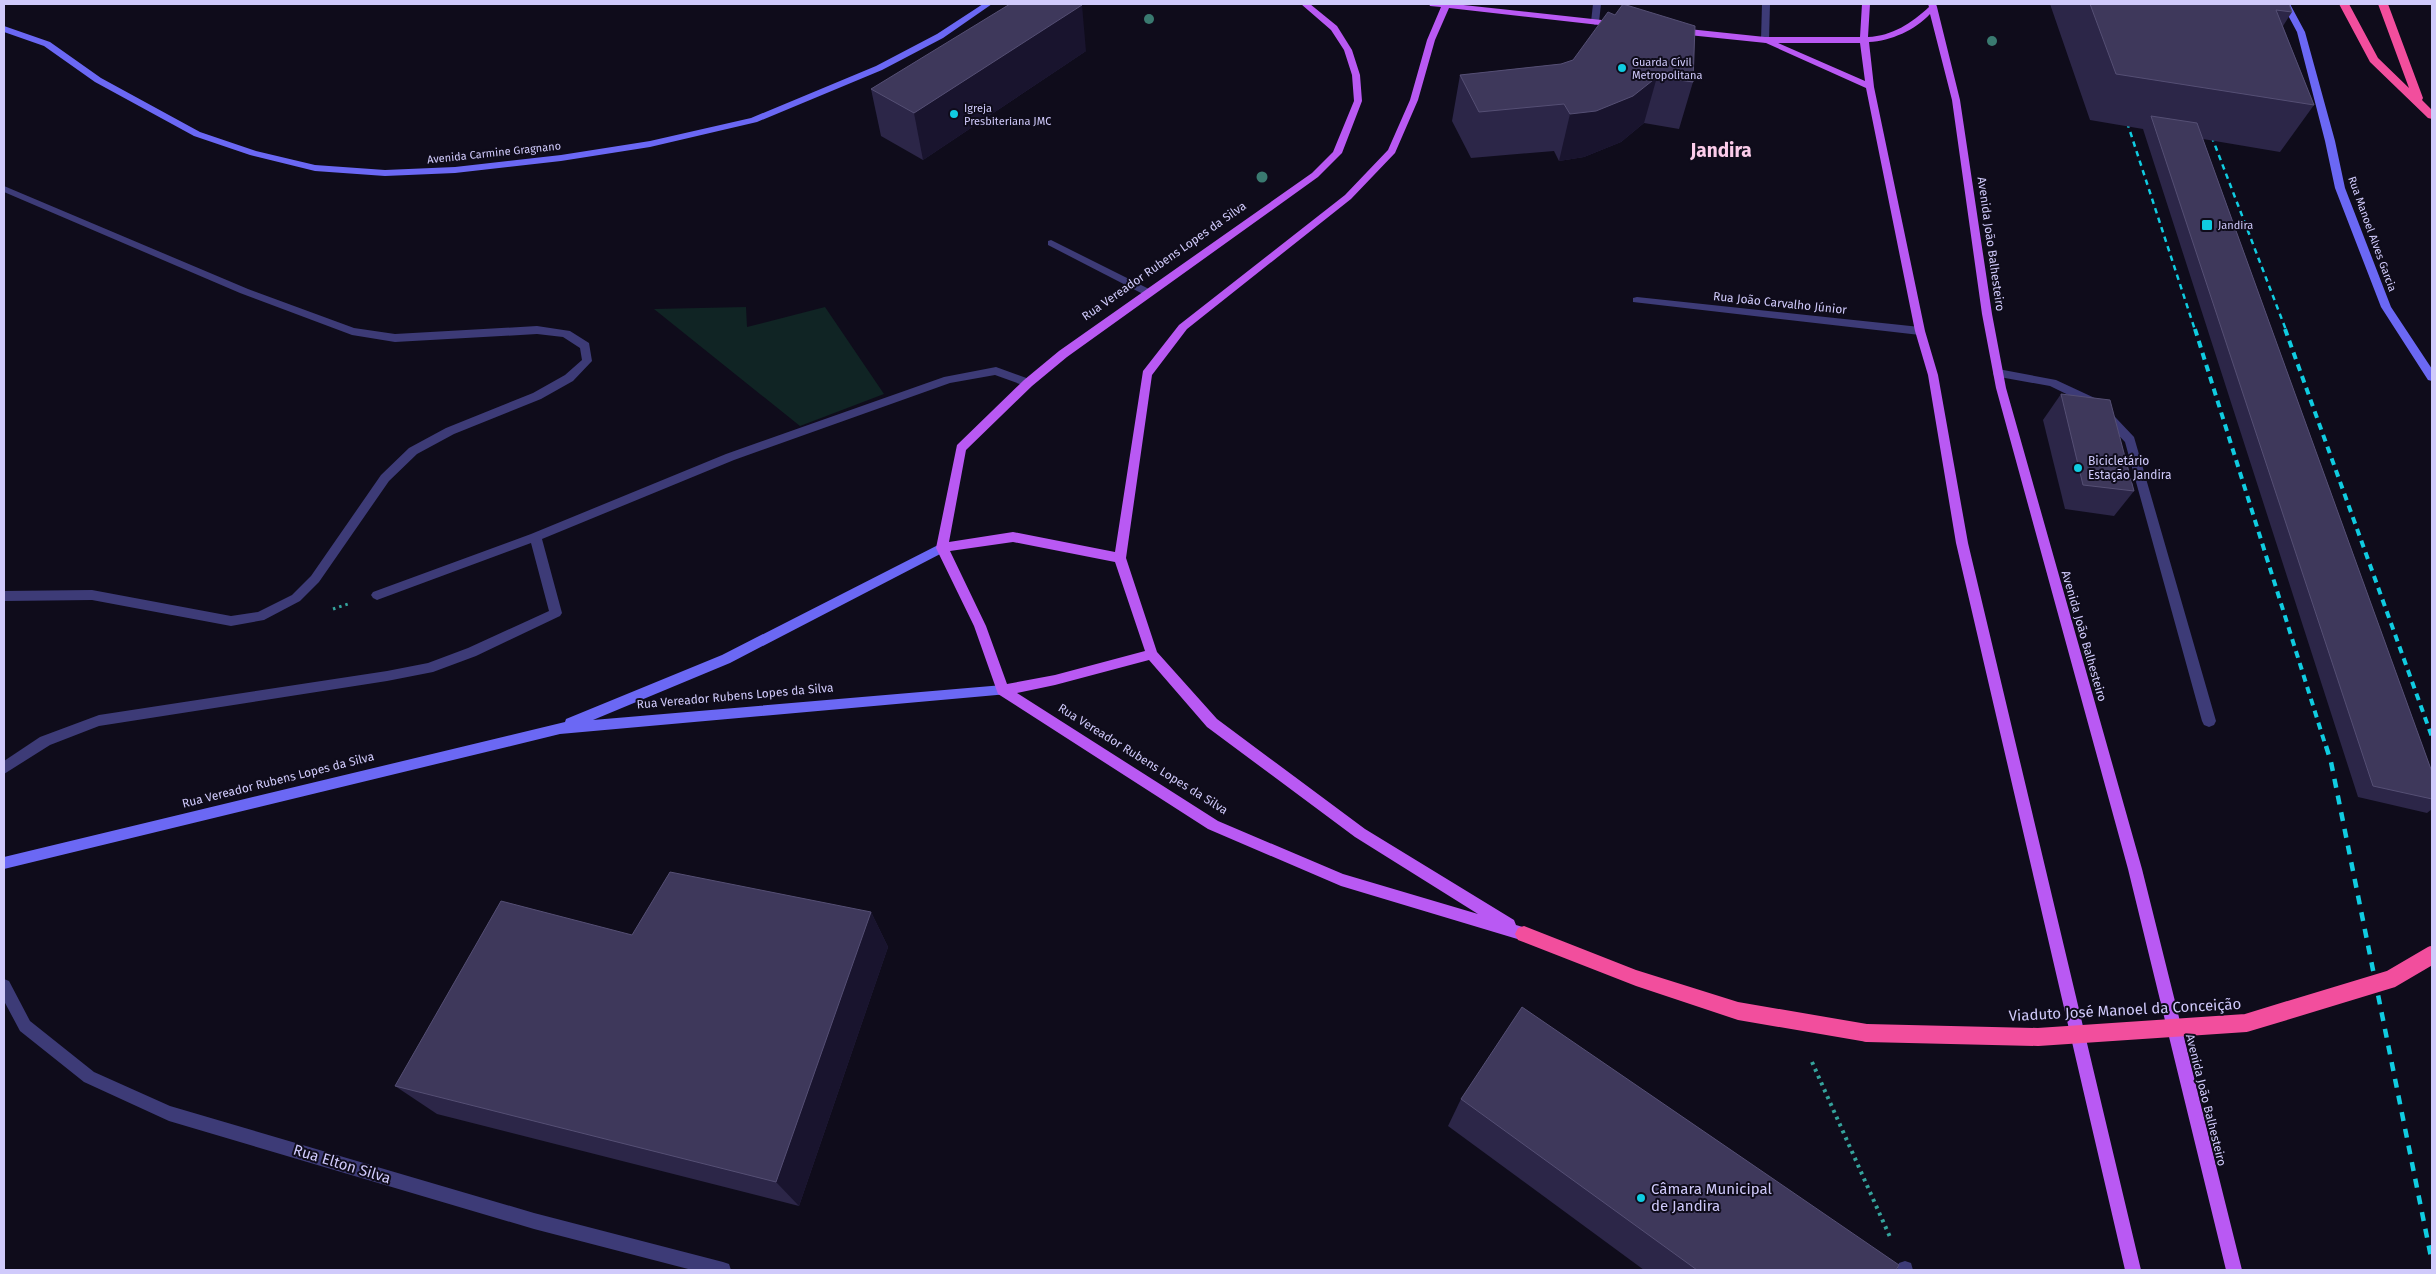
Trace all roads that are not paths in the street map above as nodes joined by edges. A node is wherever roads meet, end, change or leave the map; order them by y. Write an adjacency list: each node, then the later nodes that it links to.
1 (988, 4): 14 (street, Avenida Carmine Gragnano)
2 (1305, 4): 23 (main road, Rua Vereador Rubens Lopes da Silva)
3 (1433, 4): 10 (main road)
4 (1597, 4): 12 (street)
5 (1766, 4): 16 (street)
6 (1866, 4): 17 (main road)
7 (2286, 4): 27 (street, Rua Manoel Alves Garcia)
8 (2344, 4): 19 (highway)
9 (2383, 4): 19 (highway)
10 (1446, 5): 12 (main road); 31 (main road, Rua Vereador Rubens Lopes da Silva)
11 (1932, 5): 17 (main road); 26 (main road, Avenida João Balhesteiro)
12 (1595, 22): 13 (main road)
13 (1623, 25)
14 (4, 29)
15 (1670, 30): 16 (main road)
16 (1765, 40): 17 (main road); 18 (main road)
17 (1864, 40): 18 (main road)
18 (1870, 86): 25 (main road)
19 (2419, 101): 20 (highway)
20 (2432, 116)
21 (4, 189): 33 (street)
22 (1051, 243): 23 (street)
23 (1147, 292): 28 (main road, Rua Vereador Rubens Lopes da Silva)
24 (1637, 300): 25 (street, Rua João Carvalho Júnior)
25 (1920, 331): 45 (main road)
26 (1998, 373): 36 (street); 46 (main road, Avenida João Balhesteiro)
27 (2432, 377)
28 (1028, 383): 29 (street); 30 (main road, Rua Vereador Rubens Lopes da Silva)
29 (535, 537): 32 (street); 38 (street)
30 (942, 548): 31 (main road, Rua Vereador Rubens Lopes da Silva); 35 (main road); 37 (street, Rua Vereador Rubens Lopes da Silva)
31 (1120, 558): 34 (main road, Rua Vereador Rubens Lopes da Silva)
32 (377, 594)
33 (4, 596)
34 (1152, 654): 35 (main road, Rua Vereador Rubens Lopes da Silva); 40 (main road, Rua Vereador Rubens Lopes da Silva)
35 (1003, 690): 37 (street, Rua Vereador Rubens Lopes da Silva); 40 (main road, Rua Vereador Rubens Lopes da Silva)
36 (2209, 721)
37 (560, 728): 39 (street, Rua Vereador Rubens Lopes da Silva)
38 (4, 768)
39 (4, 863)
40 (1524, 934): 43 (highway, Rua Vereador Rubens Lopes da Silva)
41 (2432, 955): 43 (highway, Viaduto José Manoel da Conceição, bridge)
42 (4, 986): 44 (street, Rua Elton Silva)
43 (1868, 1033)
44 (723, 1270)
45 (2133, 1270)
46 (2234, 1270)

